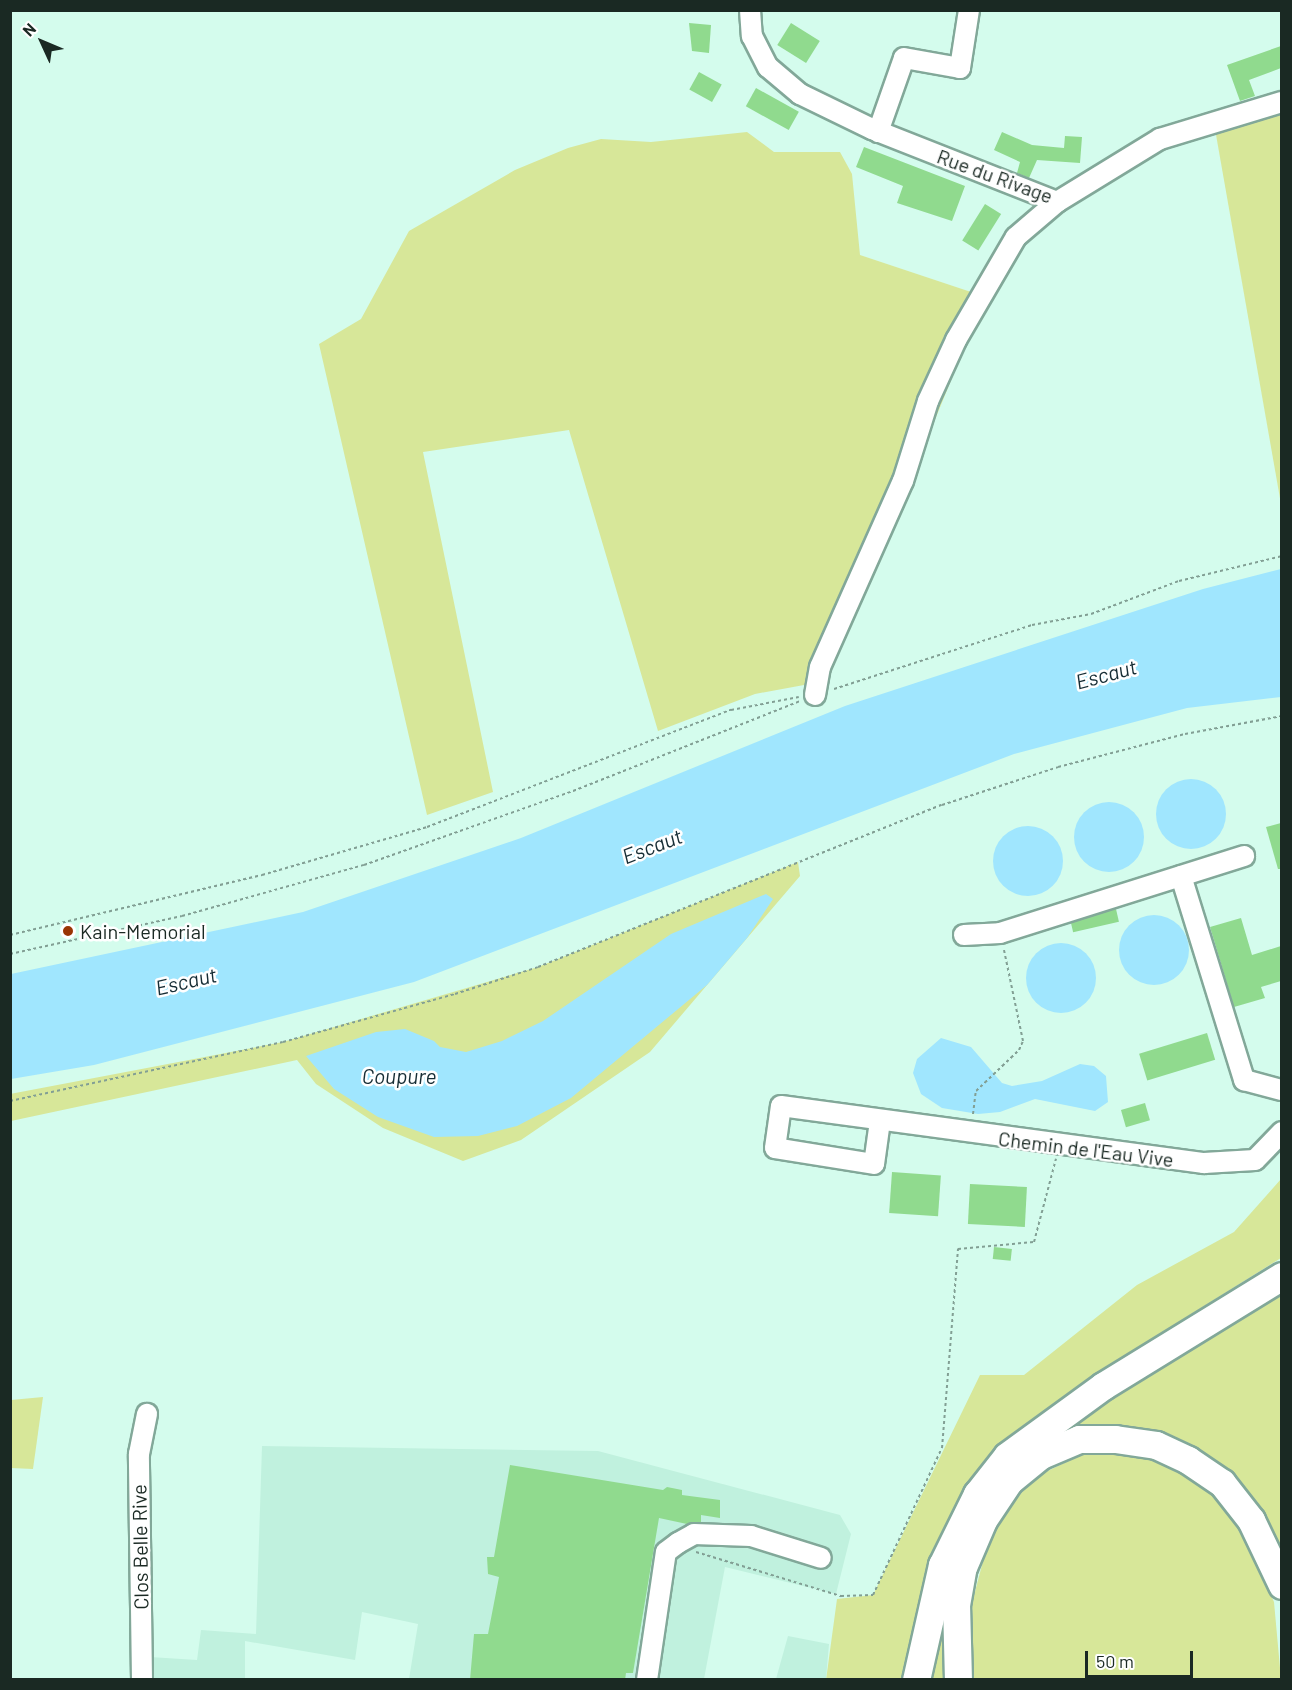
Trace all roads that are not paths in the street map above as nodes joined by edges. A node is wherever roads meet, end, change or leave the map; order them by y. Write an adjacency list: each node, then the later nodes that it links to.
1 (750, 10): 4 (street, Rue du Rivage)
2 (969, 10): 4 (street)
3 (1281, 102): 5 (street, Rue du Rivage)
4 (878, 132): 5 (street, Rue du Rivage)
5 (1057, 202): 6 (street)
6 (815, 695)
7 (1244, 856): 8 (street)
8 (1181, 876): 9 (street); 10 (street)
9 (964, 935)
10 (1281, 1090)
11 (880, 1121): 11 (street, Chemin de l'Eau Vive); 12 (street, Chemin de l'Eau Vive)
12 (1281, 1132)
13 (1281, 1276): 19 (highway)
14 (147, 1414): 17 (street, Clos Belle Rive)
15 (820, 1558): 18 (street)
16 (1281, 1585): 20 (highway)
17 (142, 1680)
18 (647, 1680)
19 (916, 1680)
20 (958, 1680)

